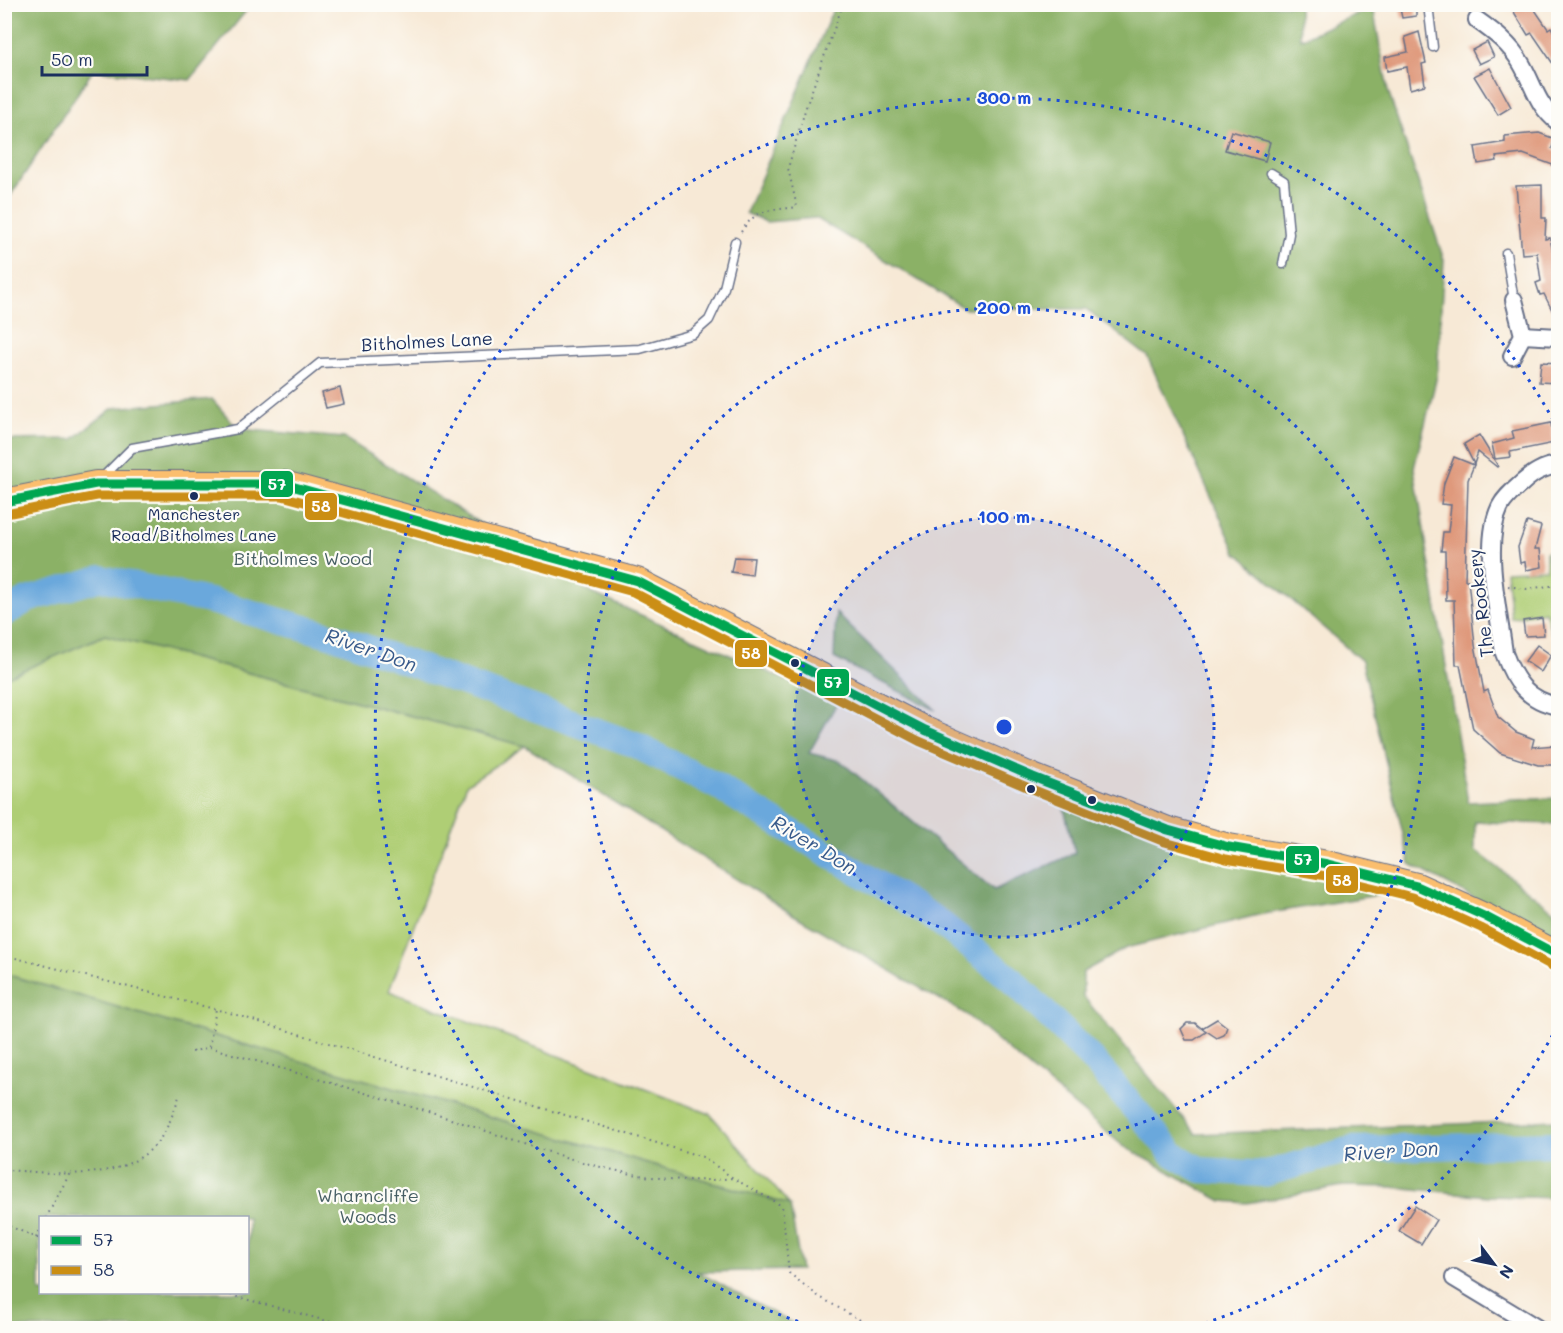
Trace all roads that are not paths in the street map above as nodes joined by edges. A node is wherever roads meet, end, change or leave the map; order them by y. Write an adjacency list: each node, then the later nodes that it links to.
1 (1428, 4): 3 (lane)
2 (1477, 20): 4 (street)
3 (1433, 47)
4 (1558, 122)
5 (1271, 173): 8 (lane)
6 (735, 242): 14 (lane, Bitholmes Lane)
7 (1506, 253): 9 (lane)
8 (1282, 264)
9 (1514, 300): 10 (street)
10 (1523, 335): 11 (street); 12 (street)
11 (1558, 338)
12 (1512, 356)
13 (1558, 465): 16 (street, The Rookery)
14 (96, 484): 15 (main road); 17 (main road)
15 (4, 502)
16 (1558, 706)
17 (1558, 955)
18 (1454, 1278): 19 (street)
19 (1537, 1329)

